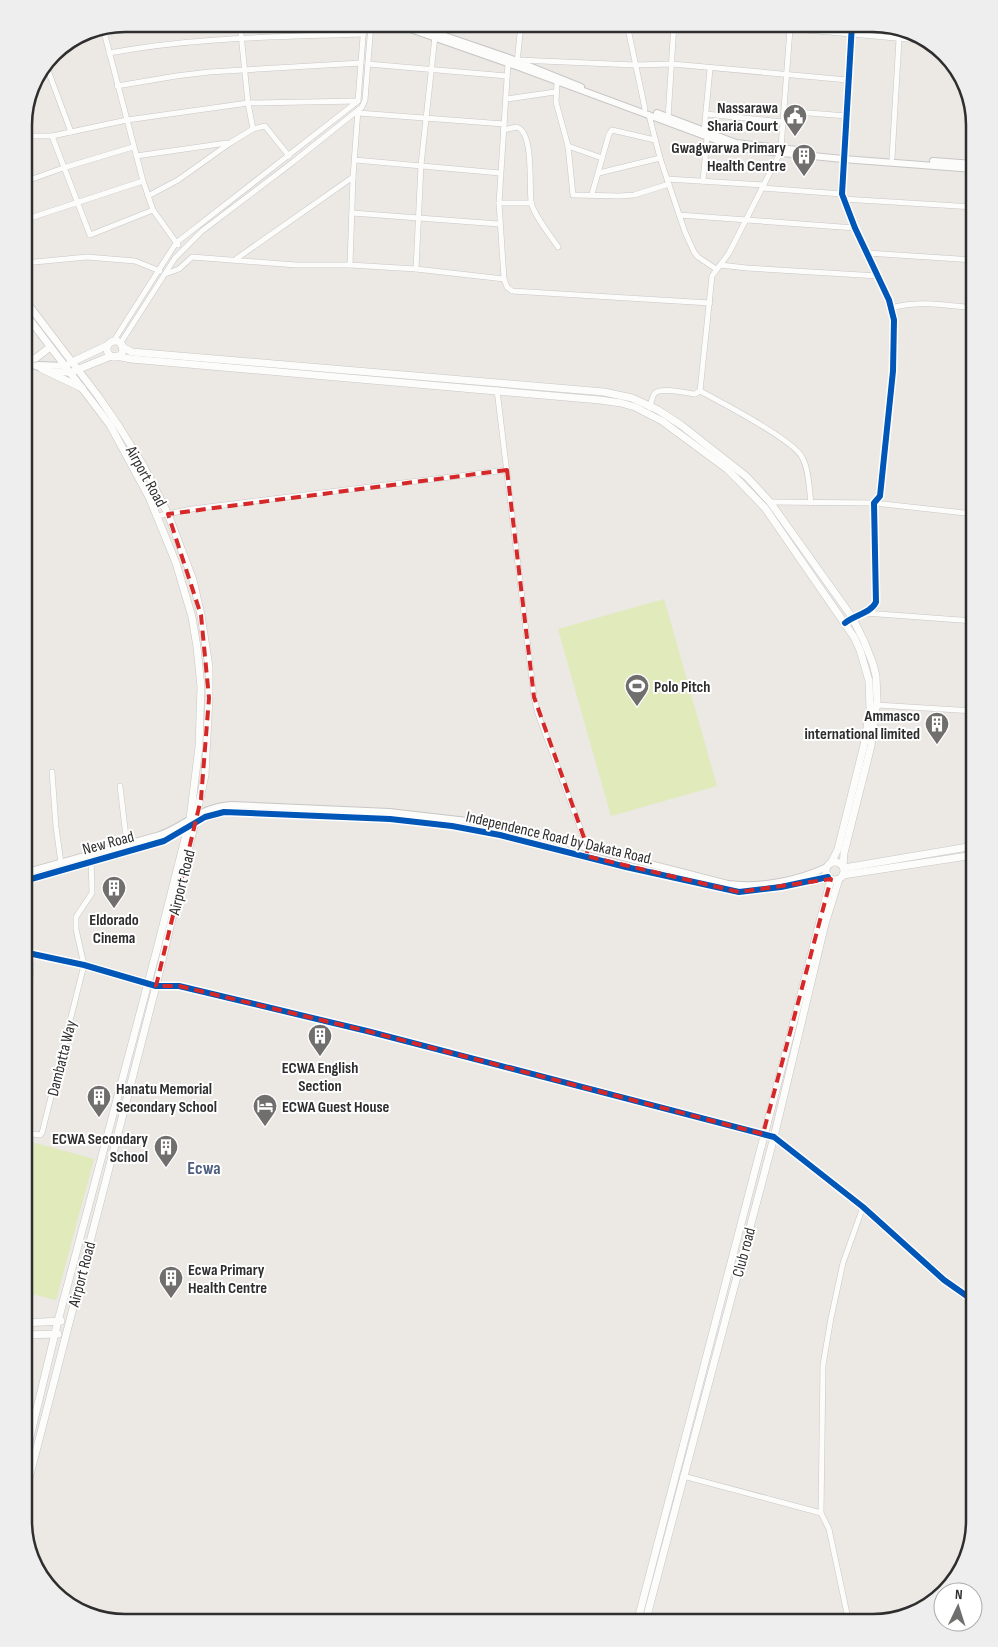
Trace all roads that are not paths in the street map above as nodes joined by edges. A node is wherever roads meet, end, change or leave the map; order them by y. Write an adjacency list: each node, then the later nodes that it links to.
1 (241, 32): 14 (street)
2 (370, 32): 21 (street)
3 (423, 32): 13 (street)
4 (434, 32): 18 (street)
5 (520, 33): 18 (street)
6 (629, 33): 23 (street)
7 (674, 33): 22 (street)
8 (790, 33): 28 (street)
9 (838, 33): 11 (street)
10 (363, 34): 14 (street); 19 (street)
11 (851, 34): 16 (street); 30 (street)
12 (105, 35): 17 (street)
13 (434, 36): 20 (street); 25 (street)
14 (241, 38): 17 (street); 26 (street)
15 (905, 38): 16 (street)
16 (900, 39): 62 (street)
17 (109, 53): 32 (street)
18 (517, 62): 20 (street); 23 (street); 31 (street); 39 (street)
19 (361, 63): 26 (street); 35 (street)
20 (508, 63): 29 (street)
21 (368, 64): 25 (street); 37 (street)
22 (672, 64): 23 (street); 24 (street); 43 (street)
23 (635, 65): 39 (street)
24 (710, 68): 28 (street); 40 (street)
25 (431, 69): 29 (street); 42 (street)
26 (244, 70): 32 (street); 36 (street)
27 (49, 73): 48 (street)
28 (787, 75): 30 (street); 38 (street)
29 (507, 76): 34 (street)
30 (848, 80): 41 (street)
31 (557, 82): 33 (street); 39 (street)
32 (117, 86): 44 (street)
33 (555, 92): 34 (street); 54 (street)
34 (506, 99): 46 (street)
35 (358, 101): 36 (street); 58 (street)
36 (248, 103): 44 (street); 47 (street)
37 (358, 111): 42 (street); 63 (street); 93 (street)
38 (784, 111): 41 (street); 45 (street)
39 (647, 112): 43 (street); 49 (street); 52 (street)
40 (706, 114): 45 (street); 49 (street)
41 (846, 116): 59 (street)
42 (426, 118): 46 (street); 65 (street)
43 (668, 118): 49 (street)
44 (126, 120): 48 (street); 55 (street)
45 (783, 122): 56 (street)
46 (504, 127): 69 (street); 81 (street)
47 (254, 130): 53 (street); 58 (street)
48 (71, 132): 51 (street)
49 (706, 135): 56 (street); 74 (street)
50 (33, 136): 51 (street)
51 (52, 136): 66 (street)
52 (655, 140): 60 (street); 61 (street)
53 (230, 143): 57 (street); 77 (street)
54 (568, 146): 60 (street); 76 (street)
55 (134, 147): 57 (street); 66 (street)
56 (781, 151): 59 (street); 75 (street)
57 (136, 156): 72 (street)
58 (289, 156): 91 (street)
59 (844, 157): 62 (street); 67 (street); 78 (street)
60 (602, 158): 68 (street)
61 (660, 158): 68 (street); 73 (street)
62 (892, 158): 64 (street)
63 (355, 160): 65 (street); 70 (street)
64 (966, 163)
65 (421, 165): 69 (street); 87 (street)
66 (64, 168): 71 (street); 79 (street)
67 (966, 168)
68 (599, 172): 76 (street)
69 (500, 173): 80 (street)
70 (353, 177): 84 (street); 96 (street)
71 (33, 179)
72 (143, 181): 77 (street); 79 (street)
73 (668, 181): 74 (street); 76 (street); 85 (street)
74 (703, 181): 75 (street)
75 (763, 187): 78 (street); 88 (street)
76 (592, 194)
77 (148, 196): 83 (street)
78 (842, 197): 82 (street); 90 (street)
79 (77, 201): 83 (street); 86 (street)
80 (498, 203): 81 (street); 89 (street)
81 (531, 203): 92 (street)
82 (966, 206)
83 (153, 210): 91 (street)
84 (352, 212): 87 (street); 98 (street)
85 (679, 215): 88 (street); 99 (street)
86 (33, 217)
87 (418, 217): 89 (street); 100 (street)
88 (747, 221): 90 (street); 99 (street)
89 (499, 224): 104 (street)
90 (855, 228): 94 (street)
91 (176, 243): 93 (street); 101 (street)
92 (558, 248)
93 (183, 250): 102 (street)
94 (867, 253): 95 (street); 103 (street)
95 (966, 259)
96 (235, 260): 98 (street); 102 (street)
97 (33, 262): 101 (street)
98 (350, 265): 100 (street)
99 (718, 267): 103 (street); 105 (street)
100 (416, 269): 104 (street)
101 (160, 271): 110 (street)
102 (165, 274): 110 (street)
103 (878, 276): 107 (street)
104 (504, 279): 105 (street)
105 (710, 303): 121 (street)
106 (966, 307): 107 (street)
107 (890, 308): 126 (street)
108 (33, 311): 114 (main road, Airport Road)
109 (33, 324): 111 (main road, Airport Road)
110 (116, 345): 112 (main road); 112 (main road); 114 (main road); 122 (main road)
111 (50, 347): 113 (main road); 116 (main road, Airport Road)
112 (114, 356): 118 (main road); 120 (main road)
113 (33, 359)
114 (72, 362): 116 (main road); 118 (main road, Airport Road)
115 (32, 364): 116 (street); 117 (street)
116 (65, 366): 118 (main road, Airport Road)
117 (42, 369): 118 (street); 119 (main road)
118 (74, 371): 119 (main road, Airport Road); 128 (main road, Airport Road)
119 (83, 389): 129 (main road, Airport Road)
120 (497, 390): 122 (main road); 123 (street)
121 (700, 392): 122 (street); 125 (street)
122 (649, 410): 124 (main road); 135 (main road)
123 (506, 470): 128 (street); 146 (street)
124 (770, 502): 125 (street); 133 (main road)
125 (811, 503): 126 (street)
126 (874, 503): 127 (street); 130 (street)
127 (966, 513)
128 (168, 514): 129 (street); 131 (main road, Airport Road)
129 (157, 516): 132 (main road, Airport Road)
130 (862, 613): 133 (street); 134 (street)
131 (201, 615): 132 (main road); 141 (main road, Airport Road)
132 (192, 616): 142 (main road, Airport Road)
133 (852, 618): 135 (street); 136 (main road)
134 (966, 620)
135 (845, 623): 138 (main road)
136 (877, 705): 137 (street); 138 (main road)
137 (966, 711)
138 (867, 745): 150 (main road); 152 (main road, Club road)
139 (52, 772): 149 (street)
140 (120, 786): 144 (street)
141 (197, 814): 142 (main road, Airport Road); 146 (street, Independence Road by Dakata Road.)
142 (193, 821): 143 (main road, Airport Road); 144 (street, New Road); 146 (street, Independence Road by Dakata Road.); 159 (main road, Airport Road)
143 (188, 828): 148 (street, New Road); 158 (main road, Airport Road)
144 (127, 845): 148 (street, New Road)
145 (966, 848): 152 (main road)
146 (587, 852): 155 (street, Independence Road by Dakata Road.)
147 (966, 856): 152 (main road)
148 (92, 858): 149 (street, New Road); 153 (street, New Road); 157 (street)
149 (60, 863): 151 (street, New Road)
150 (829, 865): 152 (main road); 154 (main road); 155 (street, Independence Road by Dakata Road.)
151 (32, 871)
152 (842, 872): 154 (main road); 162 (main road, Club road)
153 (32, 877)
154 (829, 878): 155 (street, Independence Road by Dakata Road.); 160 (main road)
155 (744, 889)
156 (32, 953): 157 (street)
157 (84, 965): 158 (street); 161 (street, Dambatta Way)
158 (148, 983): 159 (street); 165 (main road, Airport Road)
159 (156, 986): 160 (street); 166 (main road, Airport Road)
160 (763, 1134): 162 (street); 174 (main road)
161 (32, 1135)
162 (774, 1137): 163 (street); 173 (main road, Club road)
163 (863, 1207): 164 (street); 175 (street)
164 (966, 1295)
165 (58, 1321): 166 (main road); 167 (main road); 169 (main road, Airport Road)
166 (69, 1321): 168 (main road, Airport Road)
167 (32, 1323)
168 (66, 1332): 169 (main road); 172 (main road, Airport Road)
169 (55, 1334): 170 (main road); 171 (main road, Airport Road)
170 (32, 1335)
171 (32, 1429)
172 (32, 1466)
173 (683, 1476): 174 (main road, Club road); 175 (street)
174 (677, 1483): 176 (main road); 177 (main road, Club road)
175 (821, 1513): 178 (street)
176 (640, 1614)
177 (647, 1614)
178 (847, 1614)

